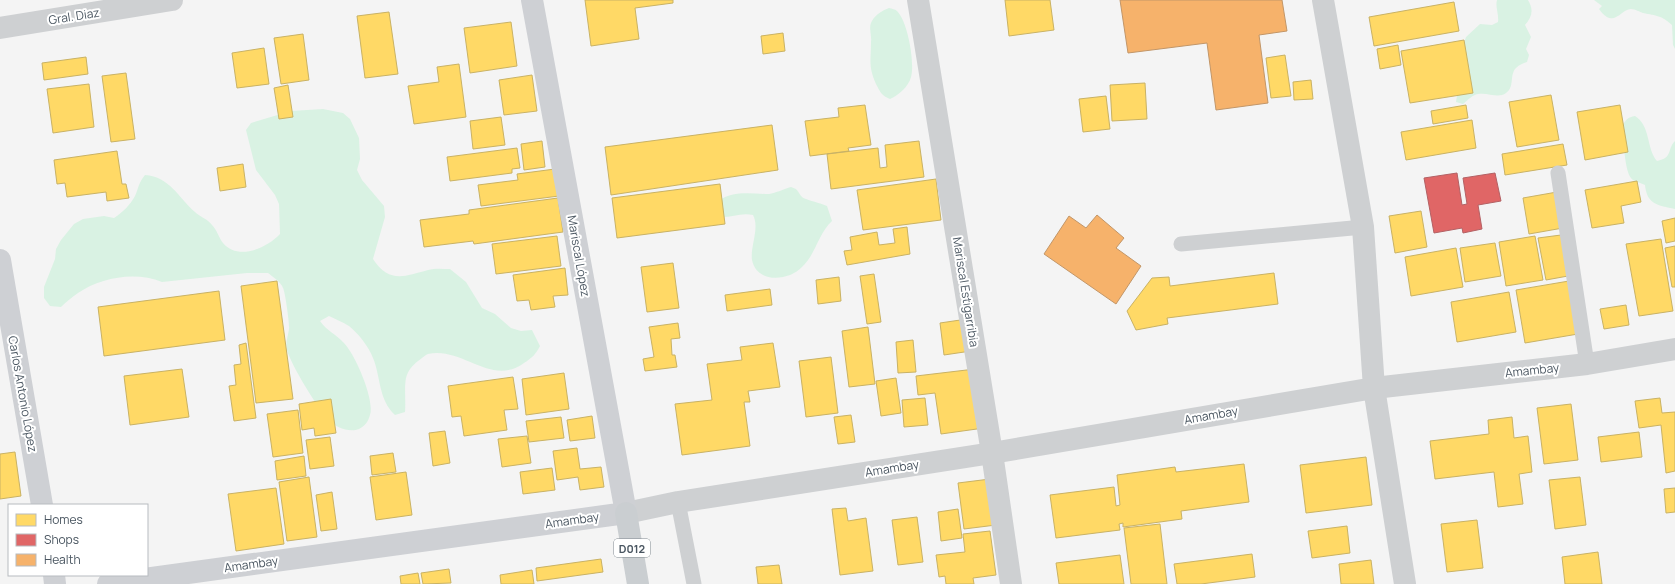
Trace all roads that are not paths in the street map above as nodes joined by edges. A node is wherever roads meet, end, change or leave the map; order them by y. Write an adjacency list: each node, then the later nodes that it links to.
1 (172, 0): 5 (street, Gral. Diaz)
2 (532, 0): 16 (main road, Mariscal López)
3 (918, 0): 13 (street, Mariscal Estigarribia)
4 (1322, 0): 7 (street)
5 (0, 28)
6 (1558, 173): 11 (lane)
7 (1363, 227): 8 (lane); 12 (street)
8 (1181, 244)
9 (0, 260): 15 (main road, Carlos Antonio López)
10 (1675, 349): 11 (street, Amambay)
11 (1587, 364): 12 (street, Amambay)
12 (1374, 388): 13 (street, Amambay); 21 (street)
13 (992, 453): 14 (street, Amambay); 20 (street, Mariscal Estigarribia)
14 (678, 502): 16 (street, Amambay); 19 (lane)
15 (42, 504)
16 (626, 513): 17 (main road, Amambay); 18 (main road, D012)
17 (108, 584)
18 (638, 584)
19 (694, 584)
20 (1011, 584)
21 (1405, 584)

